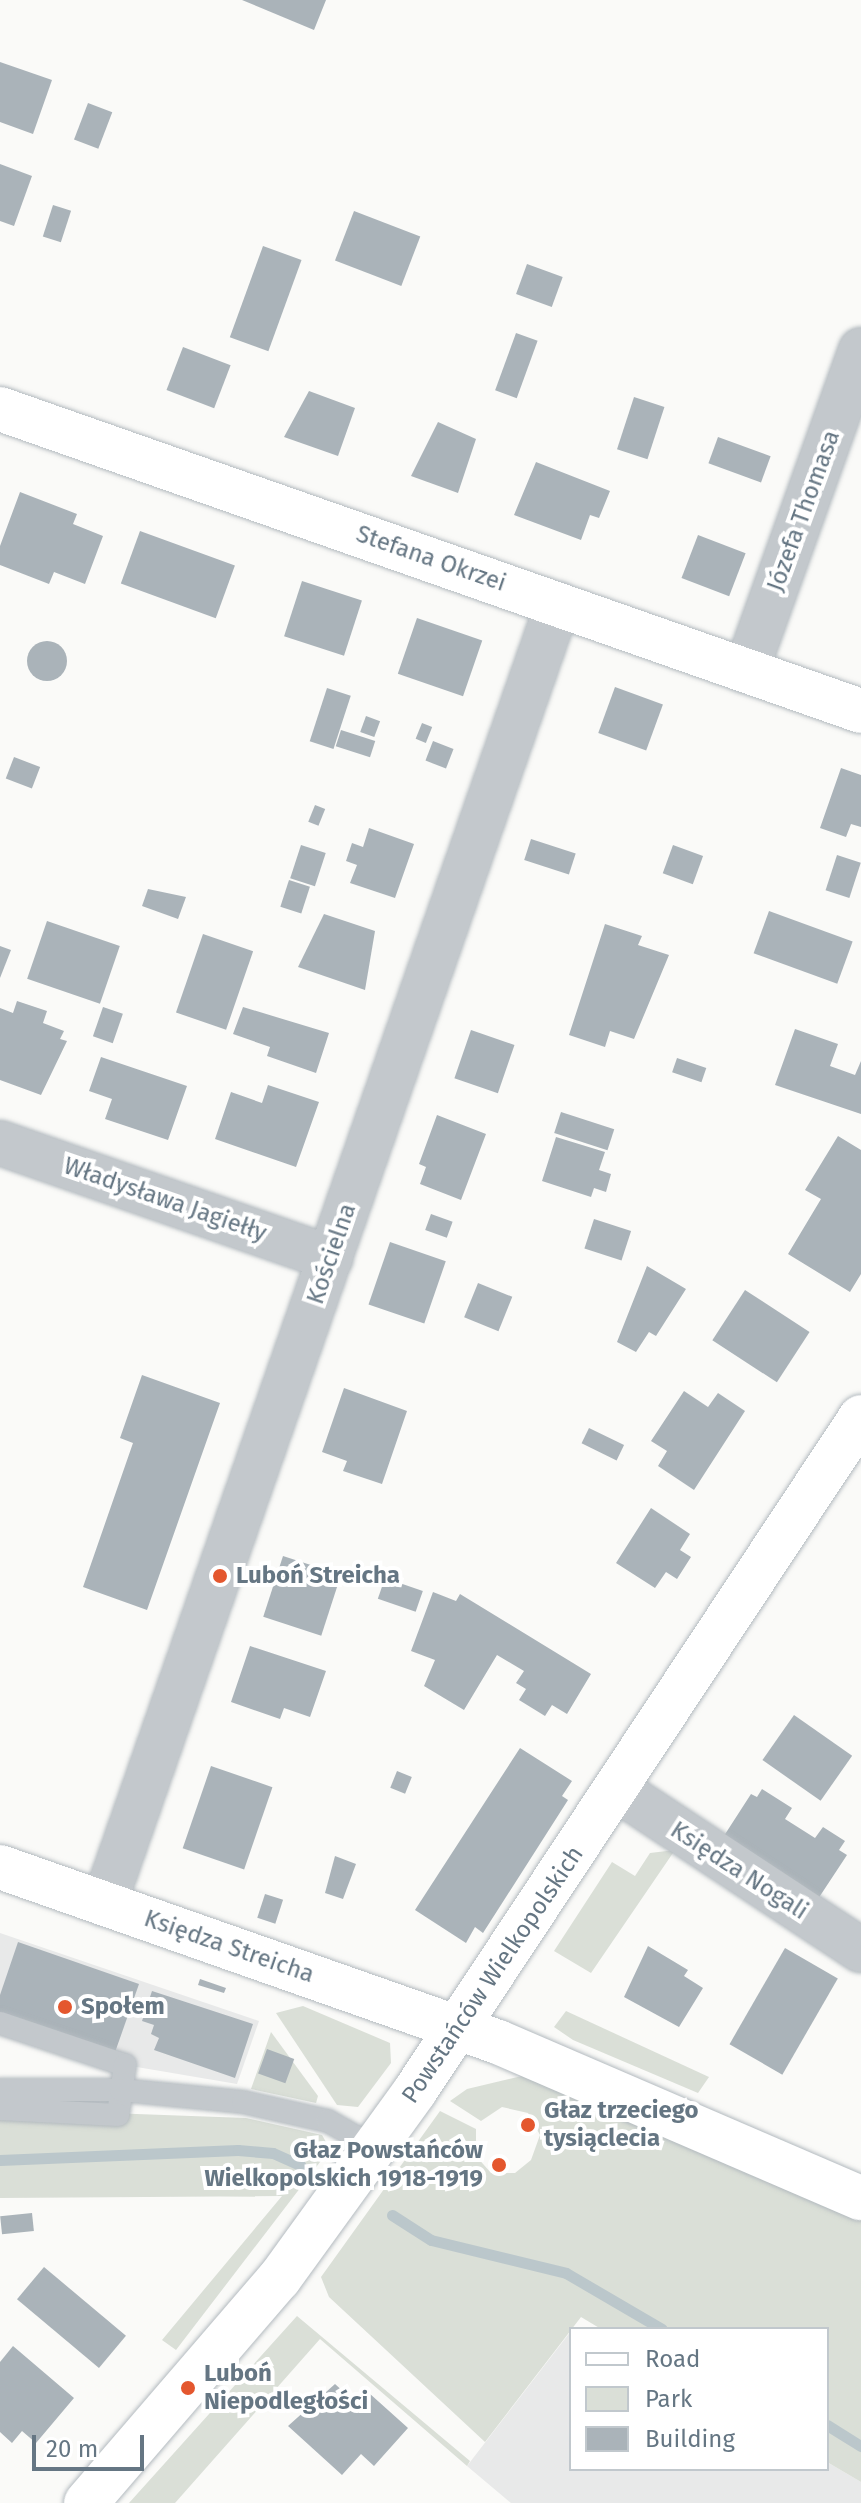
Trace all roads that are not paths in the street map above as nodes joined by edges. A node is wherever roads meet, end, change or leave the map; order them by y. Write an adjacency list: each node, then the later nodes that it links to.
1 (861, 350): 4 (street, Józefa Thomasa)
2 (0, 409): 3 (street, Stefana Okrzei)
3 (558, 604): 4 (street, Stefana Okrzei); 7 (street, Kościelna)
4 (746, 671): 5 (street, Stefana Okrzei)
5 (861, 711)
6 (0, 1143): 7 (street, Władysława Jagiełły)
7 (331, 1258): 11 (street, Kościelna)
8 (861, 1417): 9 (street, Powstańców Wielkopolskich)
9 (618, 1790): 12 (street, Księdza Nogali); 14 (street, Powstańców Wielkopolskich)
10 (0, 1867): 11 (street, Księdza Streicha)
11 (104, 1904): 14 (street, Księdza Streicha)
12 (861, 1950)
13 (0, 2023): 16 (lane)
14 (459, 2028): 18 (street, Powstańców Wielkopolskich); 19 (street, Księdza Streicha)
15 (0, 2090): 16 (lane)
16 (121, 2090): 17 (lane); 18 (lane)
17 (0, 2109)
18 (374, 2147): 20 (street, Powstańców Wielkopolskich)
19 (861, 2198)
20 (86, 2503)

